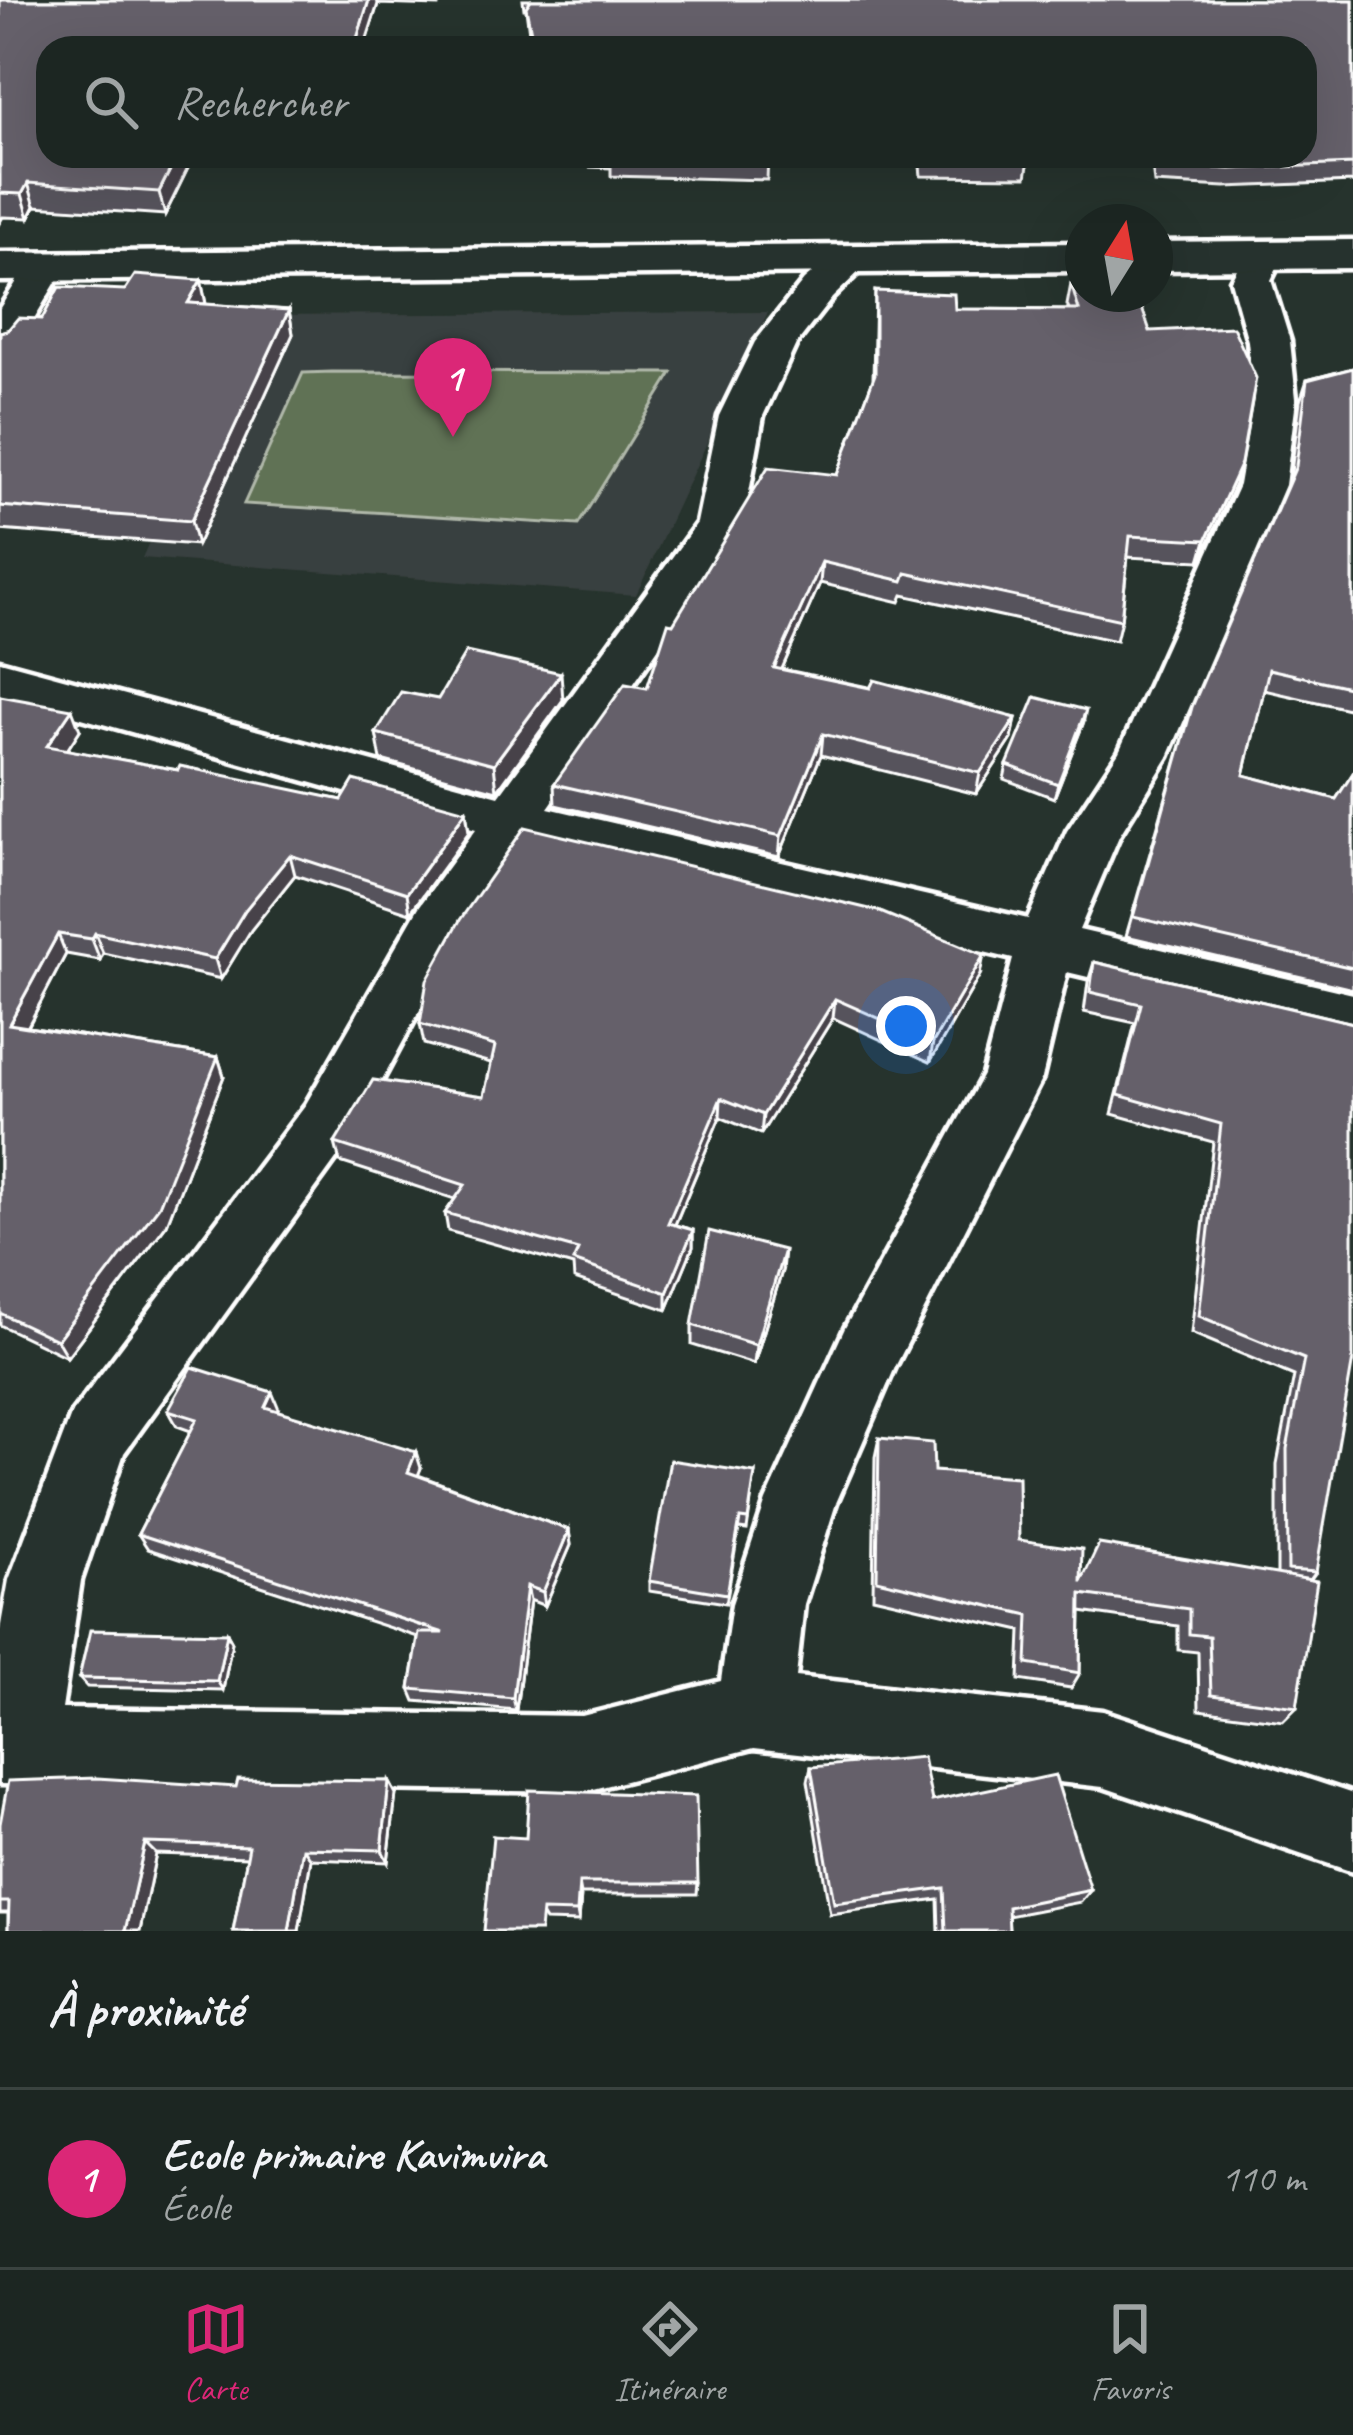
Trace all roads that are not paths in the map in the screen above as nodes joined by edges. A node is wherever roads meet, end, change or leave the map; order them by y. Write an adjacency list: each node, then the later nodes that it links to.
1 (1353, 254): 2 (highway)
2 (1263, 255): 3 (highway); 10 (street)
3 (1173, 256)
4 (1065, 257): 5 (highway)
5 (850, 261): 6 (highway); 9 (street)
6 (23, 267): 7 (street)
7 (0, 341)
8 (0, 678): 9 (street)
9 (515, 820): 10 (street); 13 (street)
10 (1044, 947): 11 (street); 12 (street)
11 (1353, 1017)
12 (754, 1710): 13 (street); 14 (street)
13 (9, 1746)
14 (1353, 1833)

